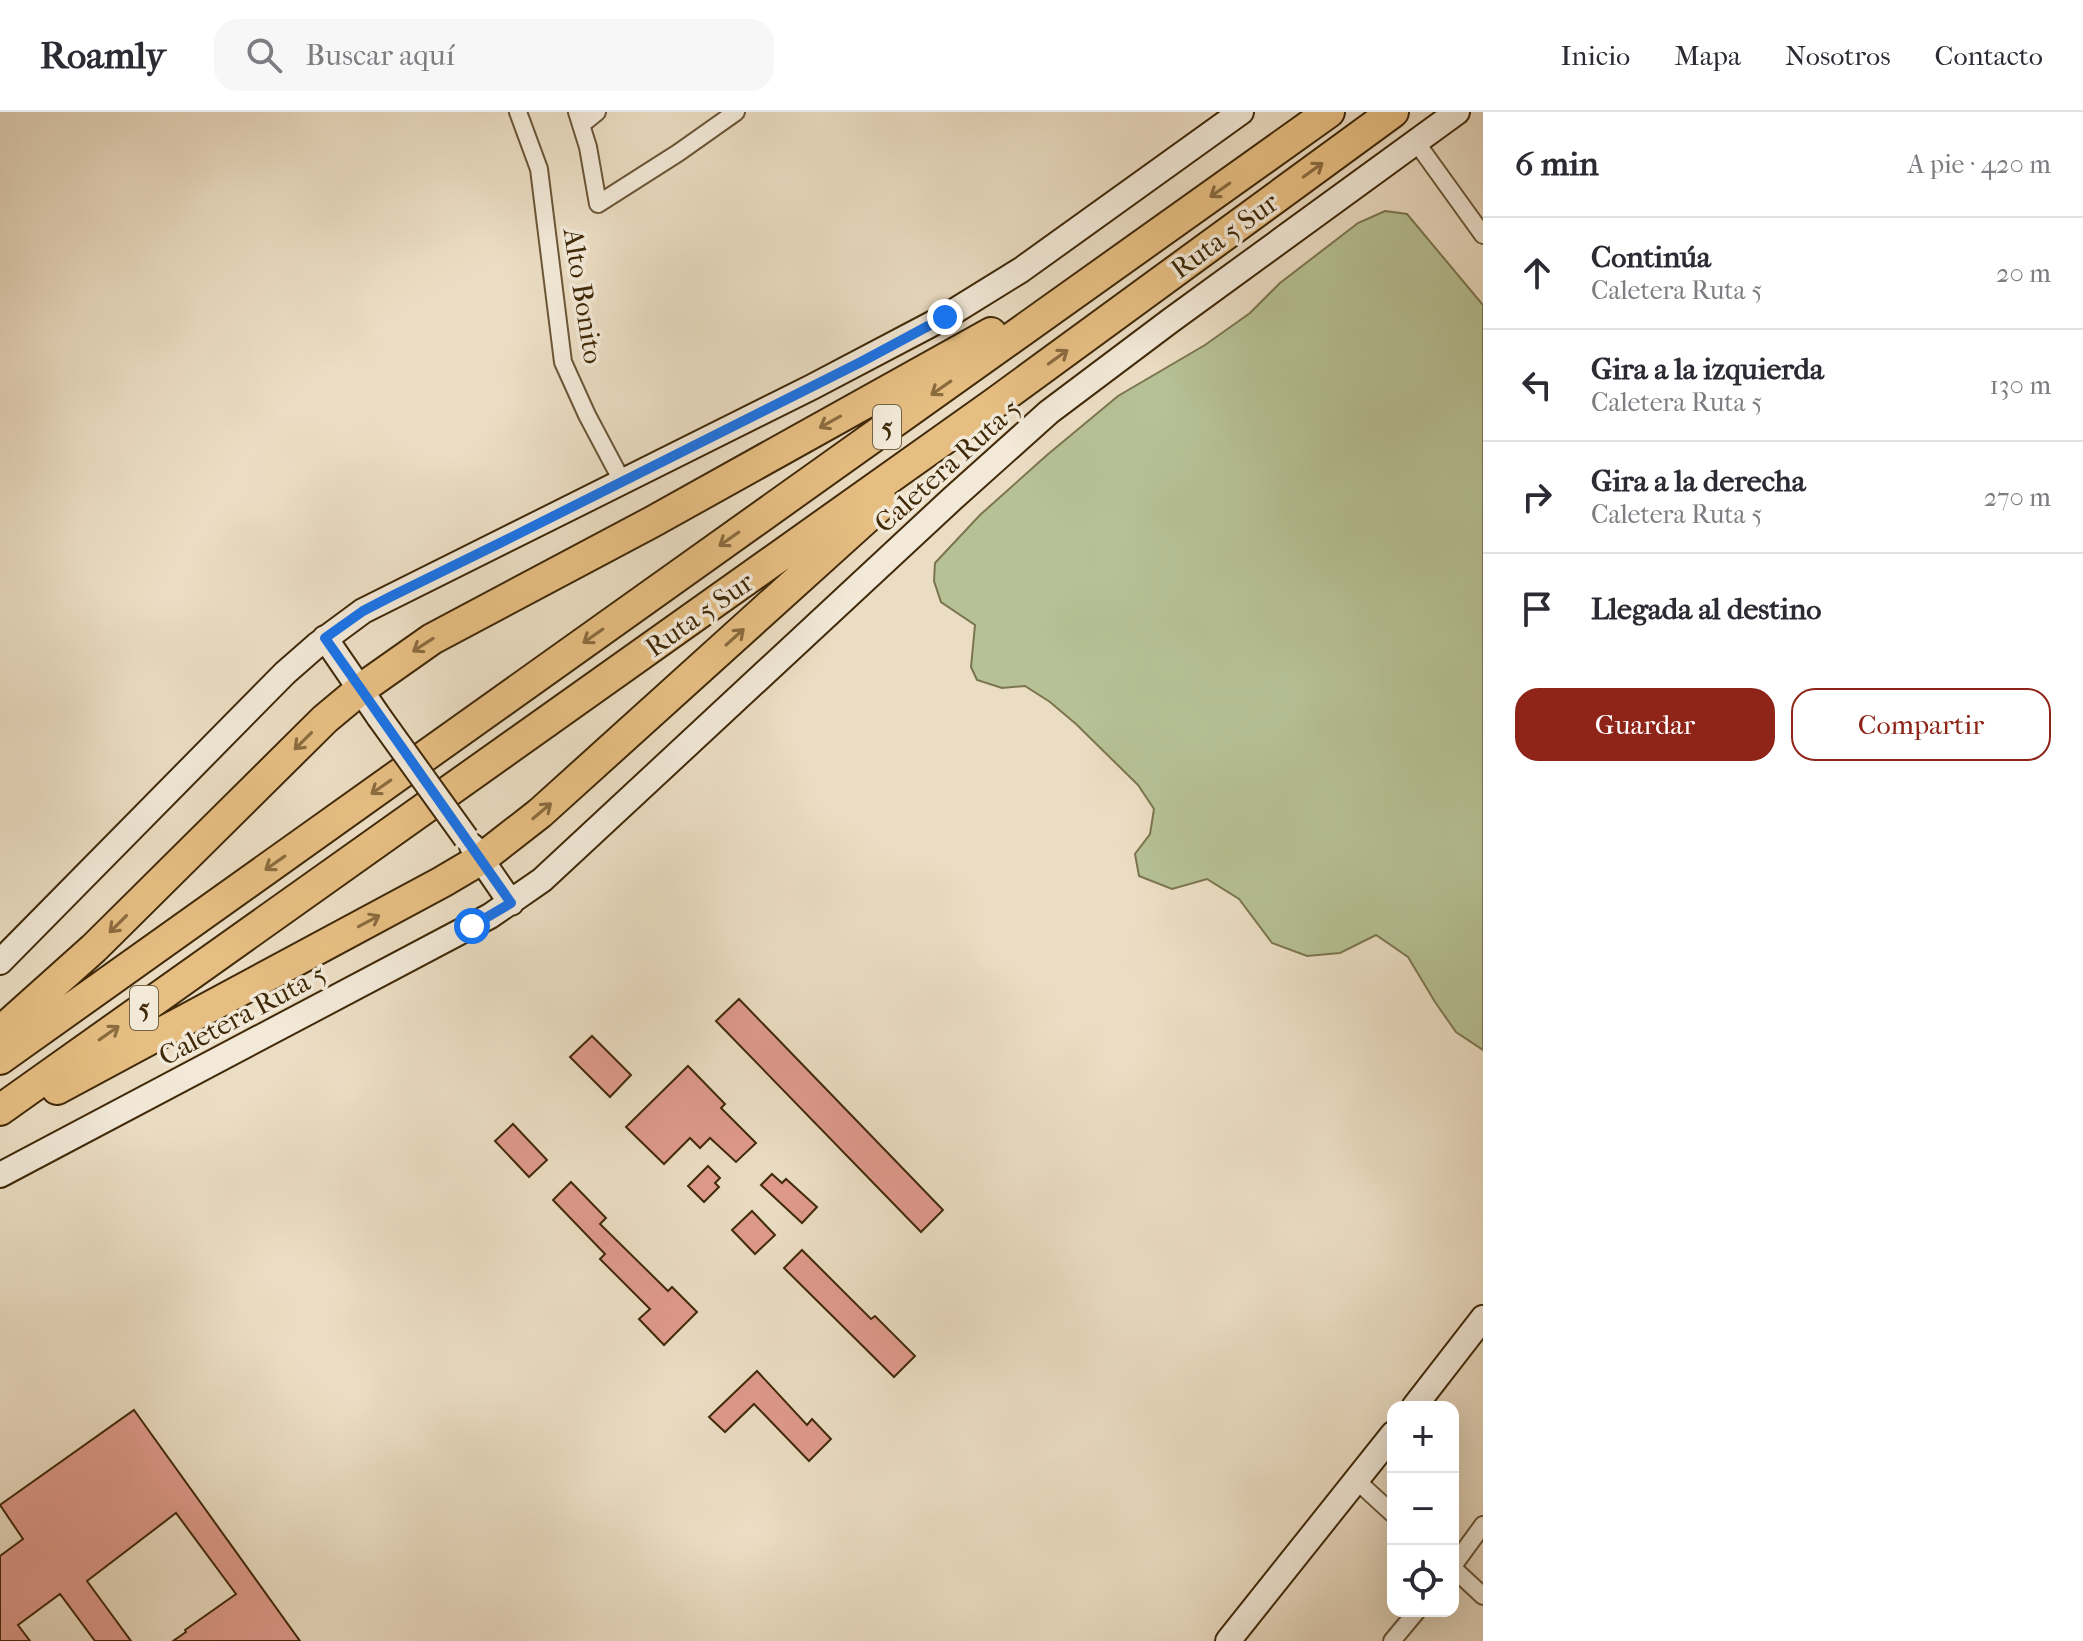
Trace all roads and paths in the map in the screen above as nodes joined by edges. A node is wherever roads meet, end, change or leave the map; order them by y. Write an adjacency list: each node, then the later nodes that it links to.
1 (518, 112): 13 (street, Alto Bonito)
2 (597, 112): 8 (street)
3 (736, 112): 8 (street)
4 (1241, 112): 13 (street)
5 (1329, 112): 11 (highway, Ruta 5 Sur / 5, one-way to 11)
6 (1393, 112): 12 (highway, Ruta 5 Sur / 5, one-way to 6)
7 (1457, 112): 9 (street, Caletera Ruta 5)
8 (579, 119)
9 (1416, 142): 10 (street); 17 (street, Caletera Ruta 5)
10 (1483, 235)
11 (1118, 262): 15 (highway, one-way to 15); 20 (highway, Ruta 5 Sur / 5, one-way to 20)
12 (995, 403): 16 (highway, one-way to 12); 21 (highway, Ruta 5 Sur / 5, one-way to 12)
13 (622, 481): 14 (street)
14 (325, 638): 15 (street); 18 (street)
15 (361, 689): 16 (street, bridge); 19 (highway, one-way to 19)
16 (473, 848): 17 (street); 22 (highway, one-way to 16)
17 (511, 903): 23 (street, Caletera Ruta 5)
18 (0, 962)
19 (0, 1032)
20 (0, 1059)
21 (0, 1110)
22 (0, 1120)
23 (0, 1175)
24 (1483, 1318): 25 (street)
25 (1419, 1401)
26 (1387, 1442): 27 (street)
27 (1357, 1481): 28 (street); 34 (street)
28 (1387, 1508)
29 (1483, 1525): 30 (street)
30 (1459, 1559)
31 (1459, 1573): 32 (street)
32 (1483, 1596)
33 (1412, 1617): 35 (street)
34 (1228, 1641)
35 (1392, 1641)

